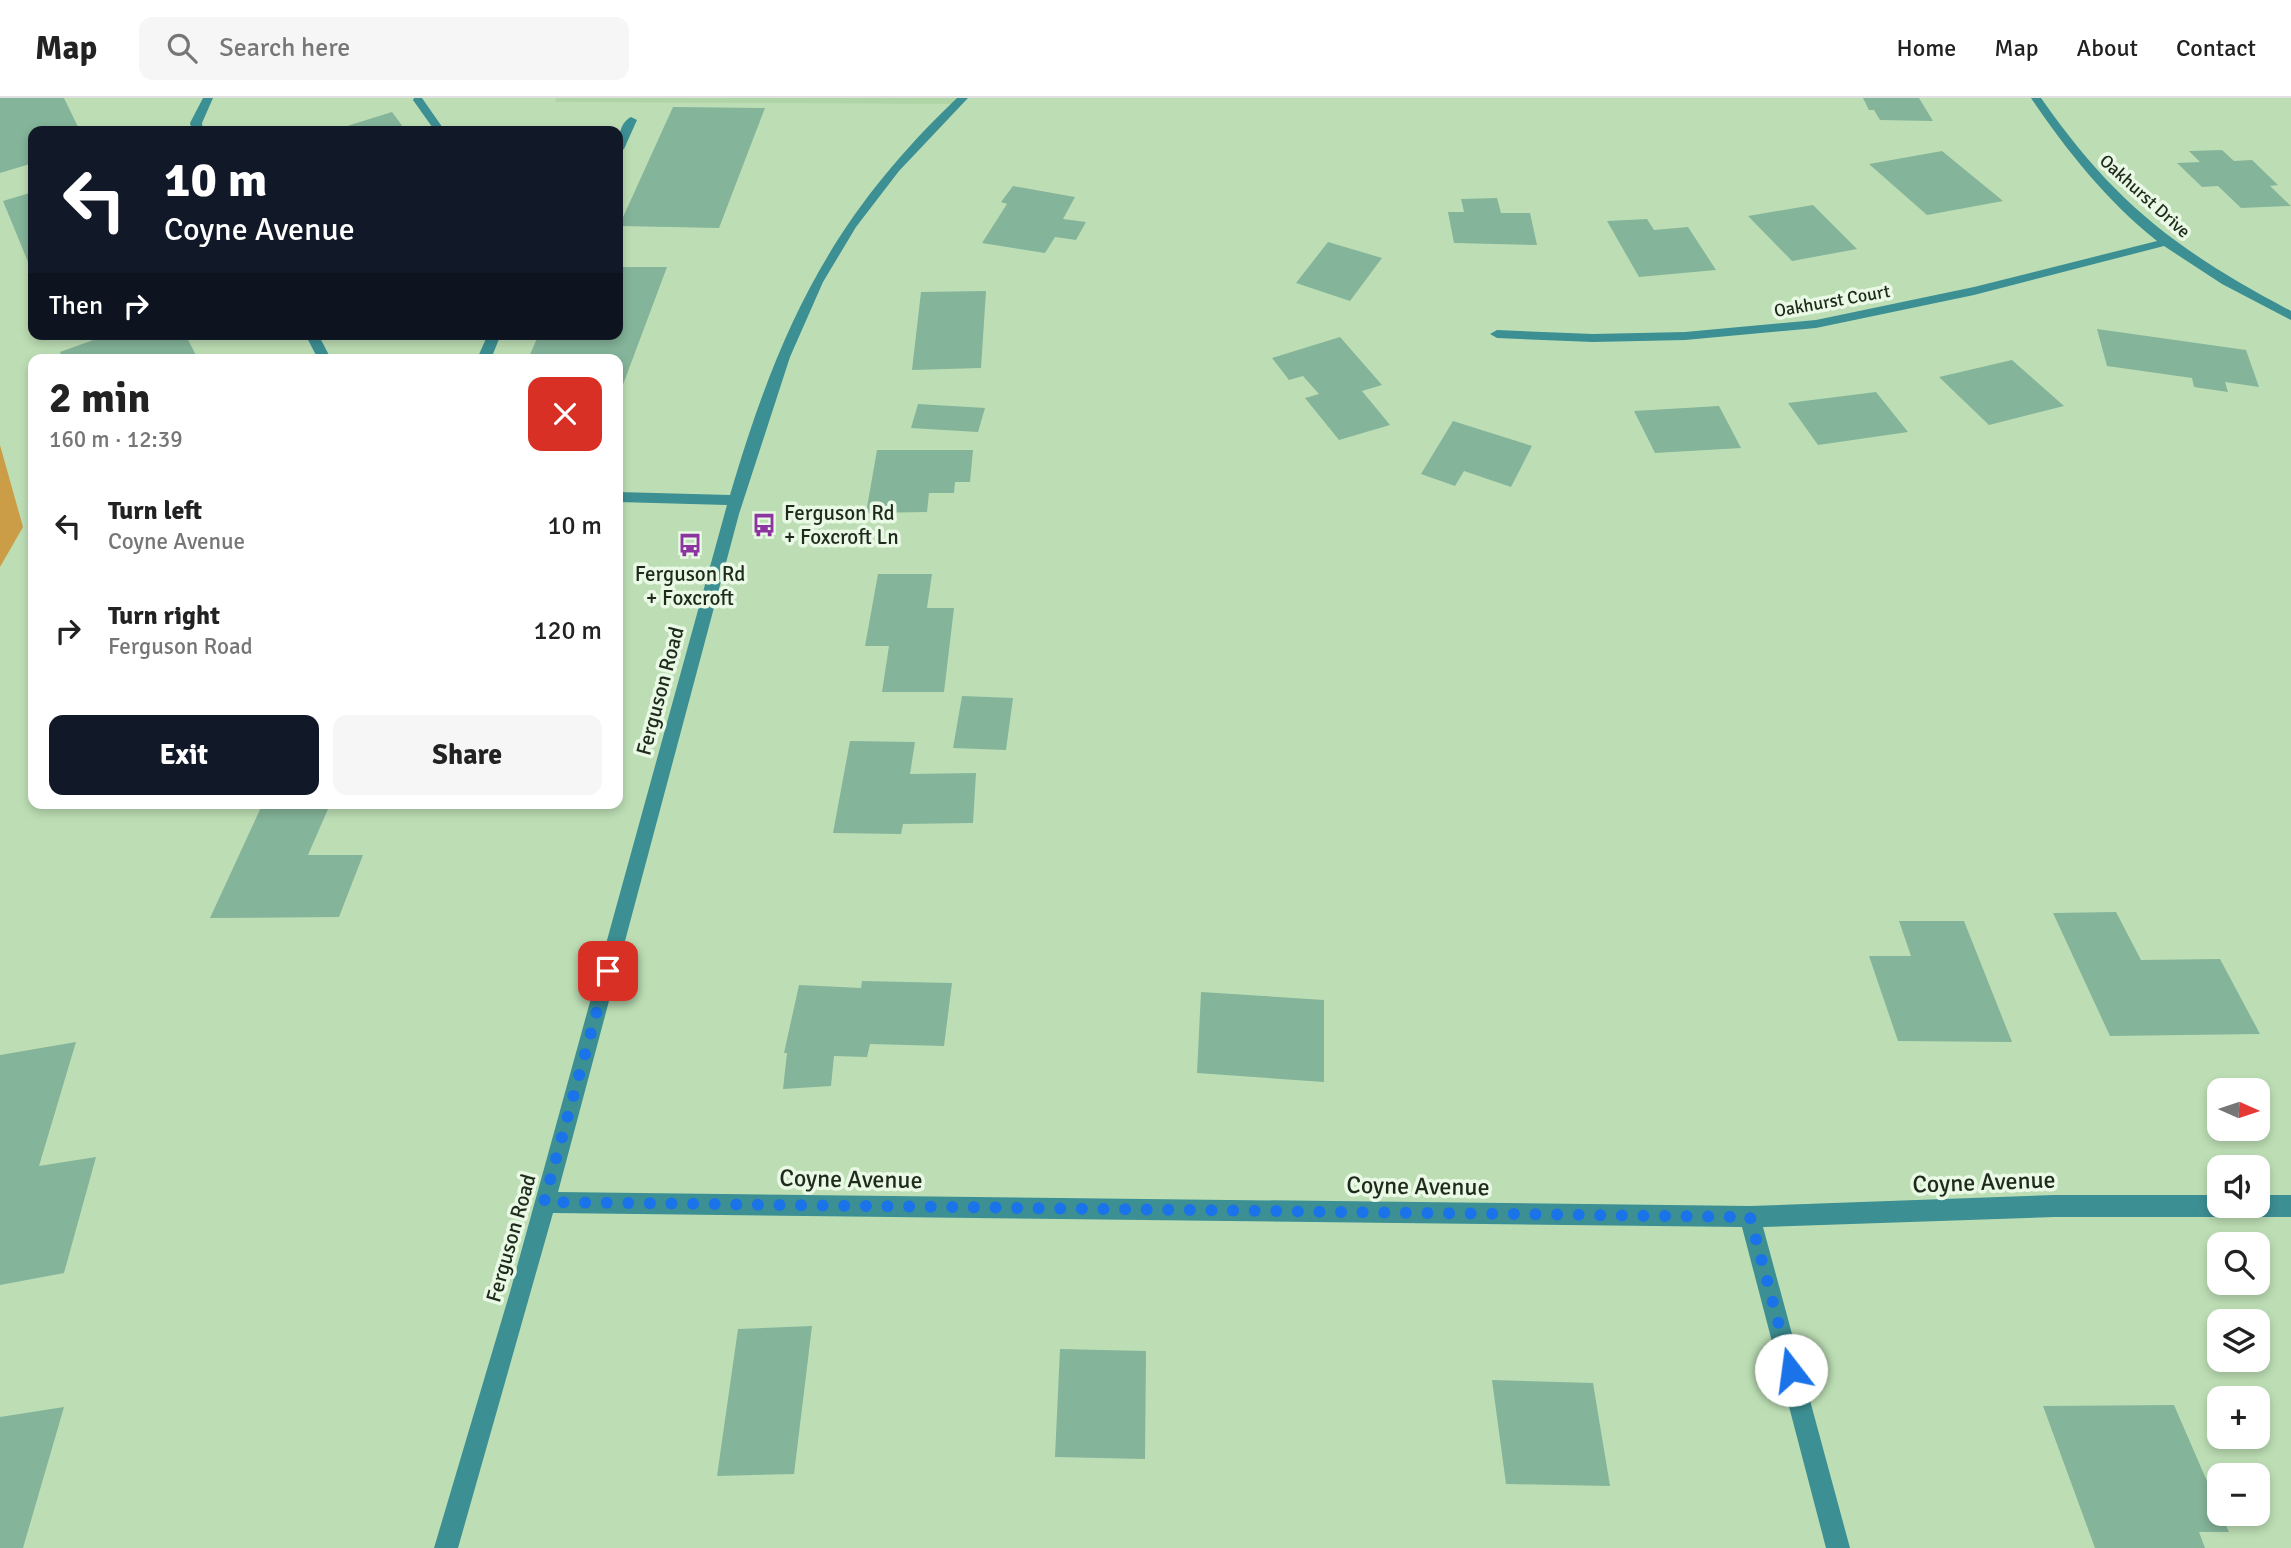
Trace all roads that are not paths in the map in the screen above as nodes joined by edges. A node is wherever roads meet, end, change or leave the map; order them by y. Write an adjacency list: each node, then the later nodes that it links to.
1 (208, 98): 6 (street)
2 (963, 98): 13 (street, Ferguson Road)
3 (2036, 98): 9 (street, Oakhurst Drive)
4 (418, 100): 7 (street)
5 (631, 120): 8 (street)
6 (196, 126)
7 (436, 126)
8 (623, 138)
9 (2166, 242): 10 (street, Oakhurst Drive); 11 (street, Oakhurst Court)
10 (2291, 316)
11 (1497, 334)
12 (623, 497): 13 (street)
13 (736, 500): 14 (street, Ferguson Road)
14 (544, 1202): 16 (street, Coyne Avenue); 17 (street, Ferguson Road)
15 (2291, 1206): 16 (street, Coyne Avenue)
16 (1750, 1217): 18 (street)
17 (446, 1548)
18 (1838, 1548)

